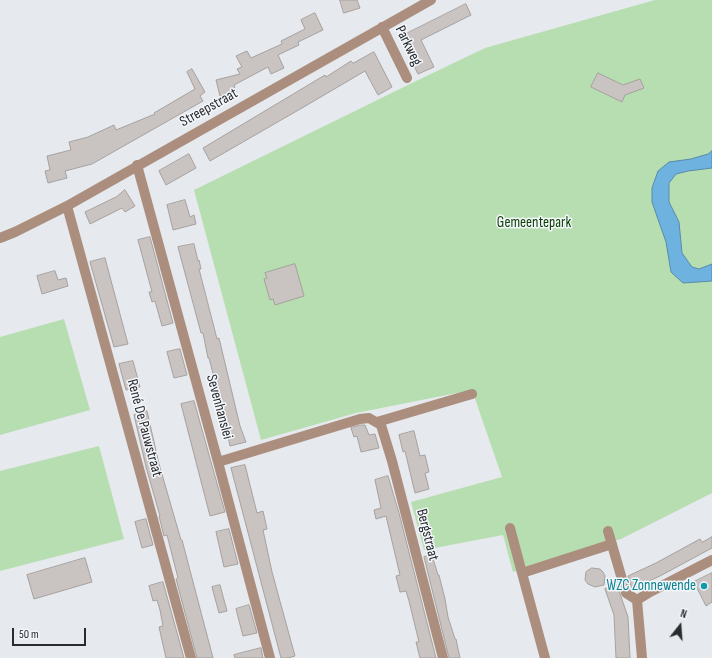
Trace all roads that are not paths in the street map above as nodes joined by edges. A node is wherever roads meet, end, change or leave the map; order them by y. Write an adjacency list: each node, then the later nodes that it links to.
1 (431, 0): 2 (street, Streepstraat)
2 (382, 26): 3 (street, Parkweg); 4 (street, Streepstraat)
3 (408, 78)
4 (137, 165): 5 (street, Streepstraat); 9 (street, Sevenhanslei)
5 (67, 206): 6 (street, Streepstraat); 16 (street, René De Pauwstraat)
6 (0, 238)
7 (472, 394): 8 (street)
8 (377, 422): 9 (street); 18 (street, Bergstraat)
9 (218, 462): 17 (street, Sevenhanslei)
10 (510, 528): 14 (street)
11 (608, 531): 12 (street)
12 (612, 544): 14 (street); 15 (street)
13 (712, 560): 15 (street)
14 (522, 573): 19 (street)
15 (637, 600): 20 (street)
16 (191, 658)
17 (270, 658)
18 (442, 658)
19 (544, 658)
20 (642, 658)

